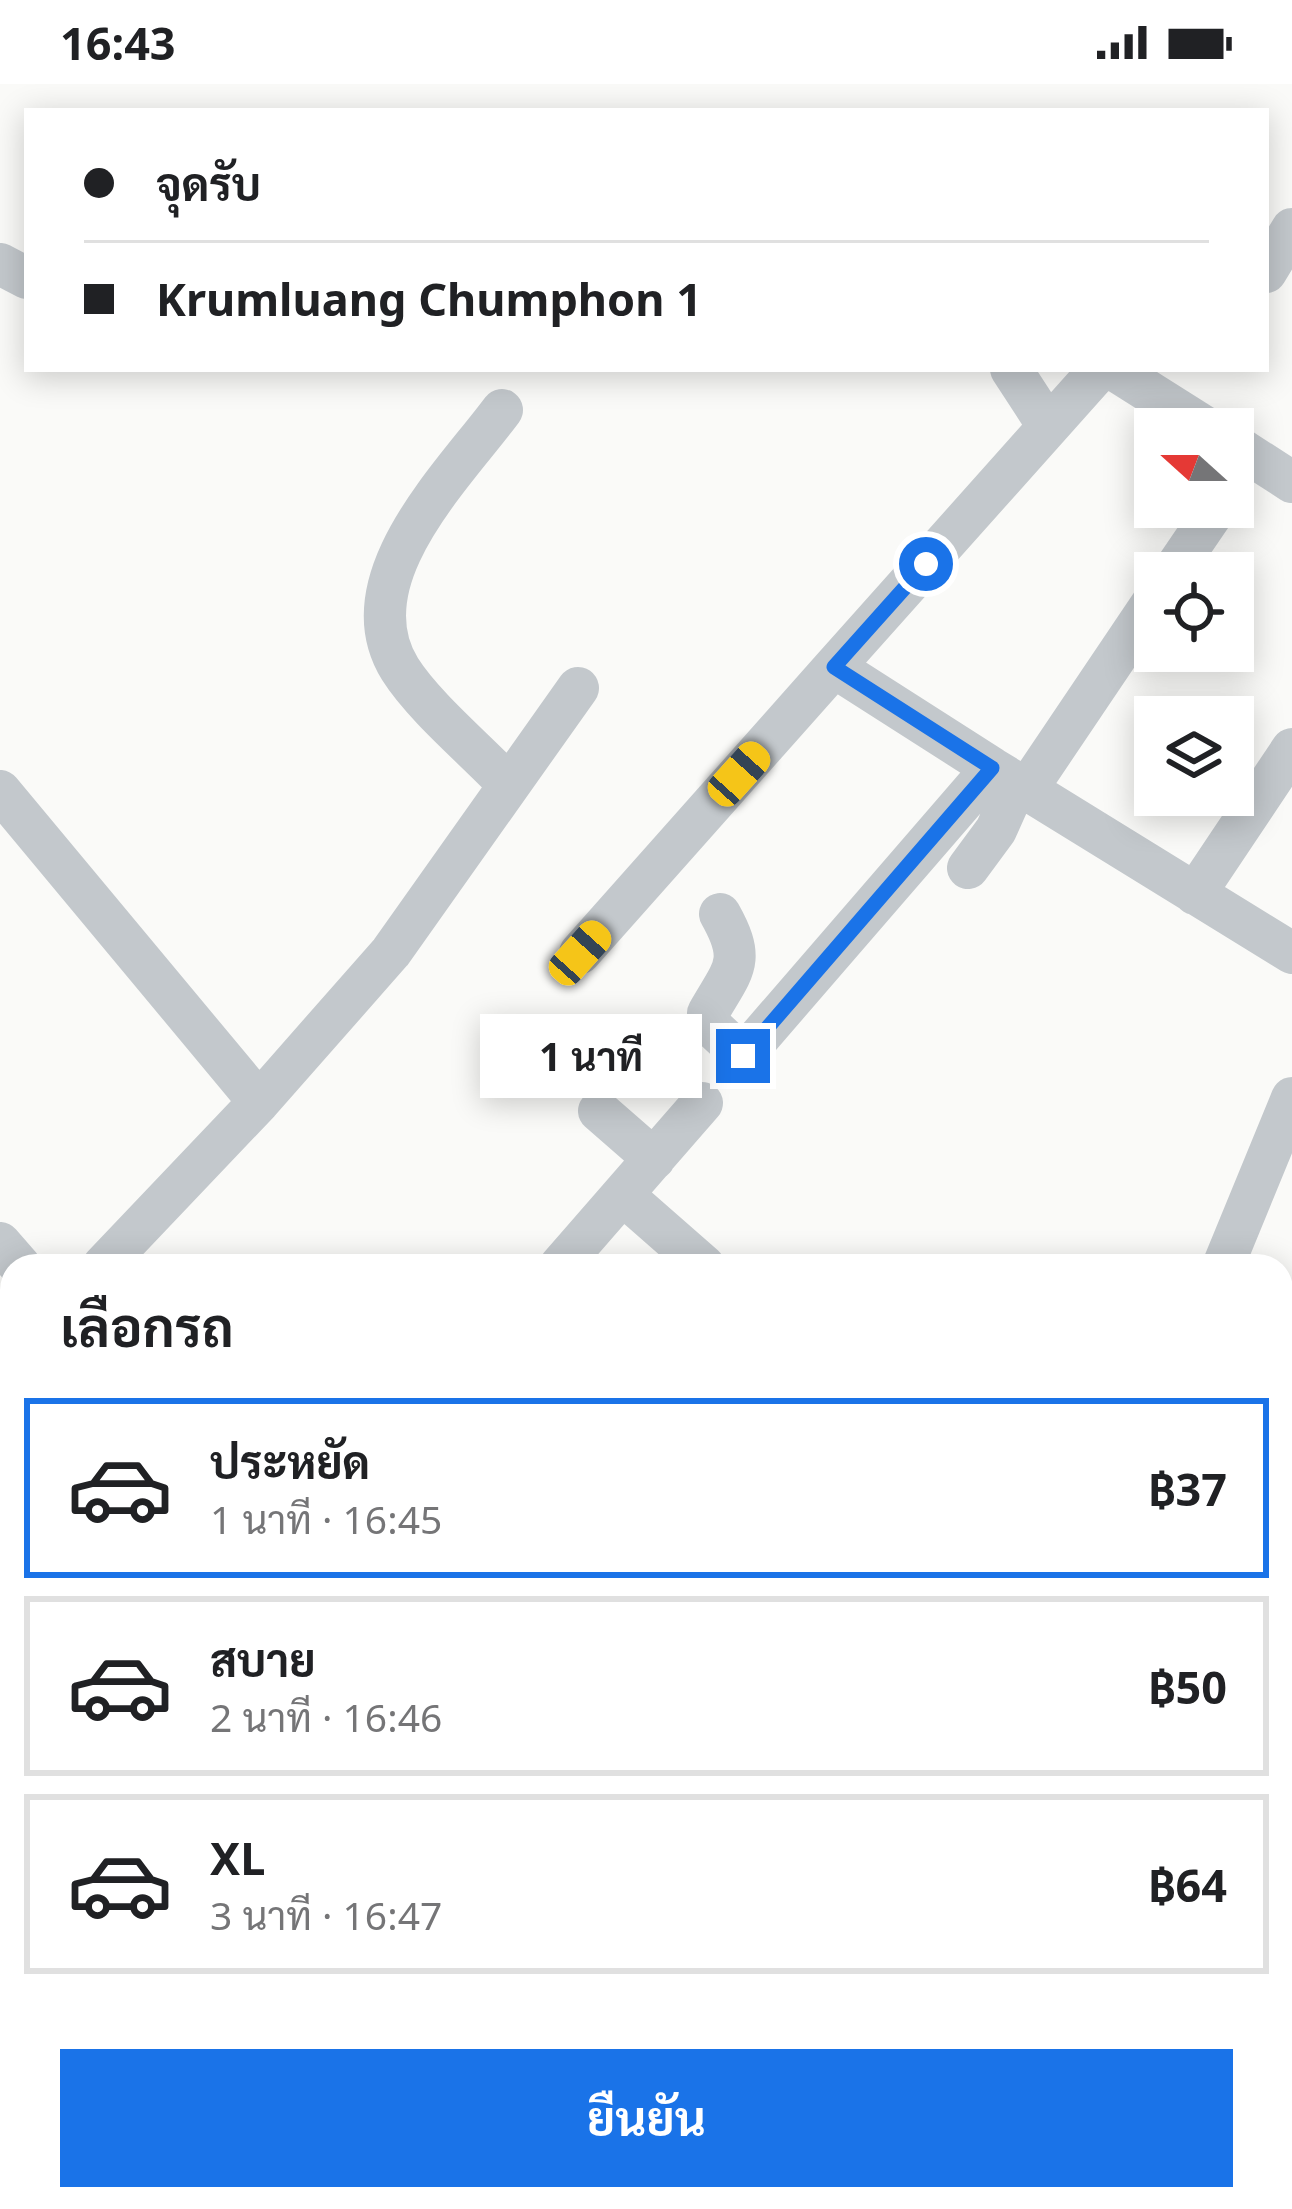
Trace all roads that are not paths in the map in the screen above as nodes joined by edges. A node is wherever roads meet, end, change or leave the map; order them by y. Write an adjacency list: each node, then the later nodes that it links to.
1 (1292, 229): 2 (street)
2 (1269, 267)
3 (1013, 372): 8 (street)
4 (1097, 372): 8 (street)
5 (1118, 372): 6 (street)
6 (1175, 408)
7 (502, 410): 16 (street)
8 (1048, 426): 12 (street)
9 (1254, 458): 10 (street)
10 (1292, 482)
11 (1134, 626): 15 (street)
12 (834, 667): 15 (street); 21 (street)
13 (578, 688): 16 (street)
14 (1292, 749): 19 (street)
15 (1012, 780): 18 (street); 19 (street); 20 (street)
16 (508, 784): 24 (street)
17 (0, 791): 24 (street)
18 (968, 868)
19 (1195, 894): 22 (street)
20 (720, 914)
21 (580, 953)
22 (1292, 953)
23 (1292, 1098): 32 (street)
24 (259, 1102): 29 (street)
25 (702, 1103): 27 (street)
26 (599, 1111): 27 (street)
27 (653, 1159): 28 (street)
28 (623, 1195): 30 (street); 31 (street)
29 (114, 1254)
30 (571, 1254)
31 (690, 1254)
32 (1228, 1254)

